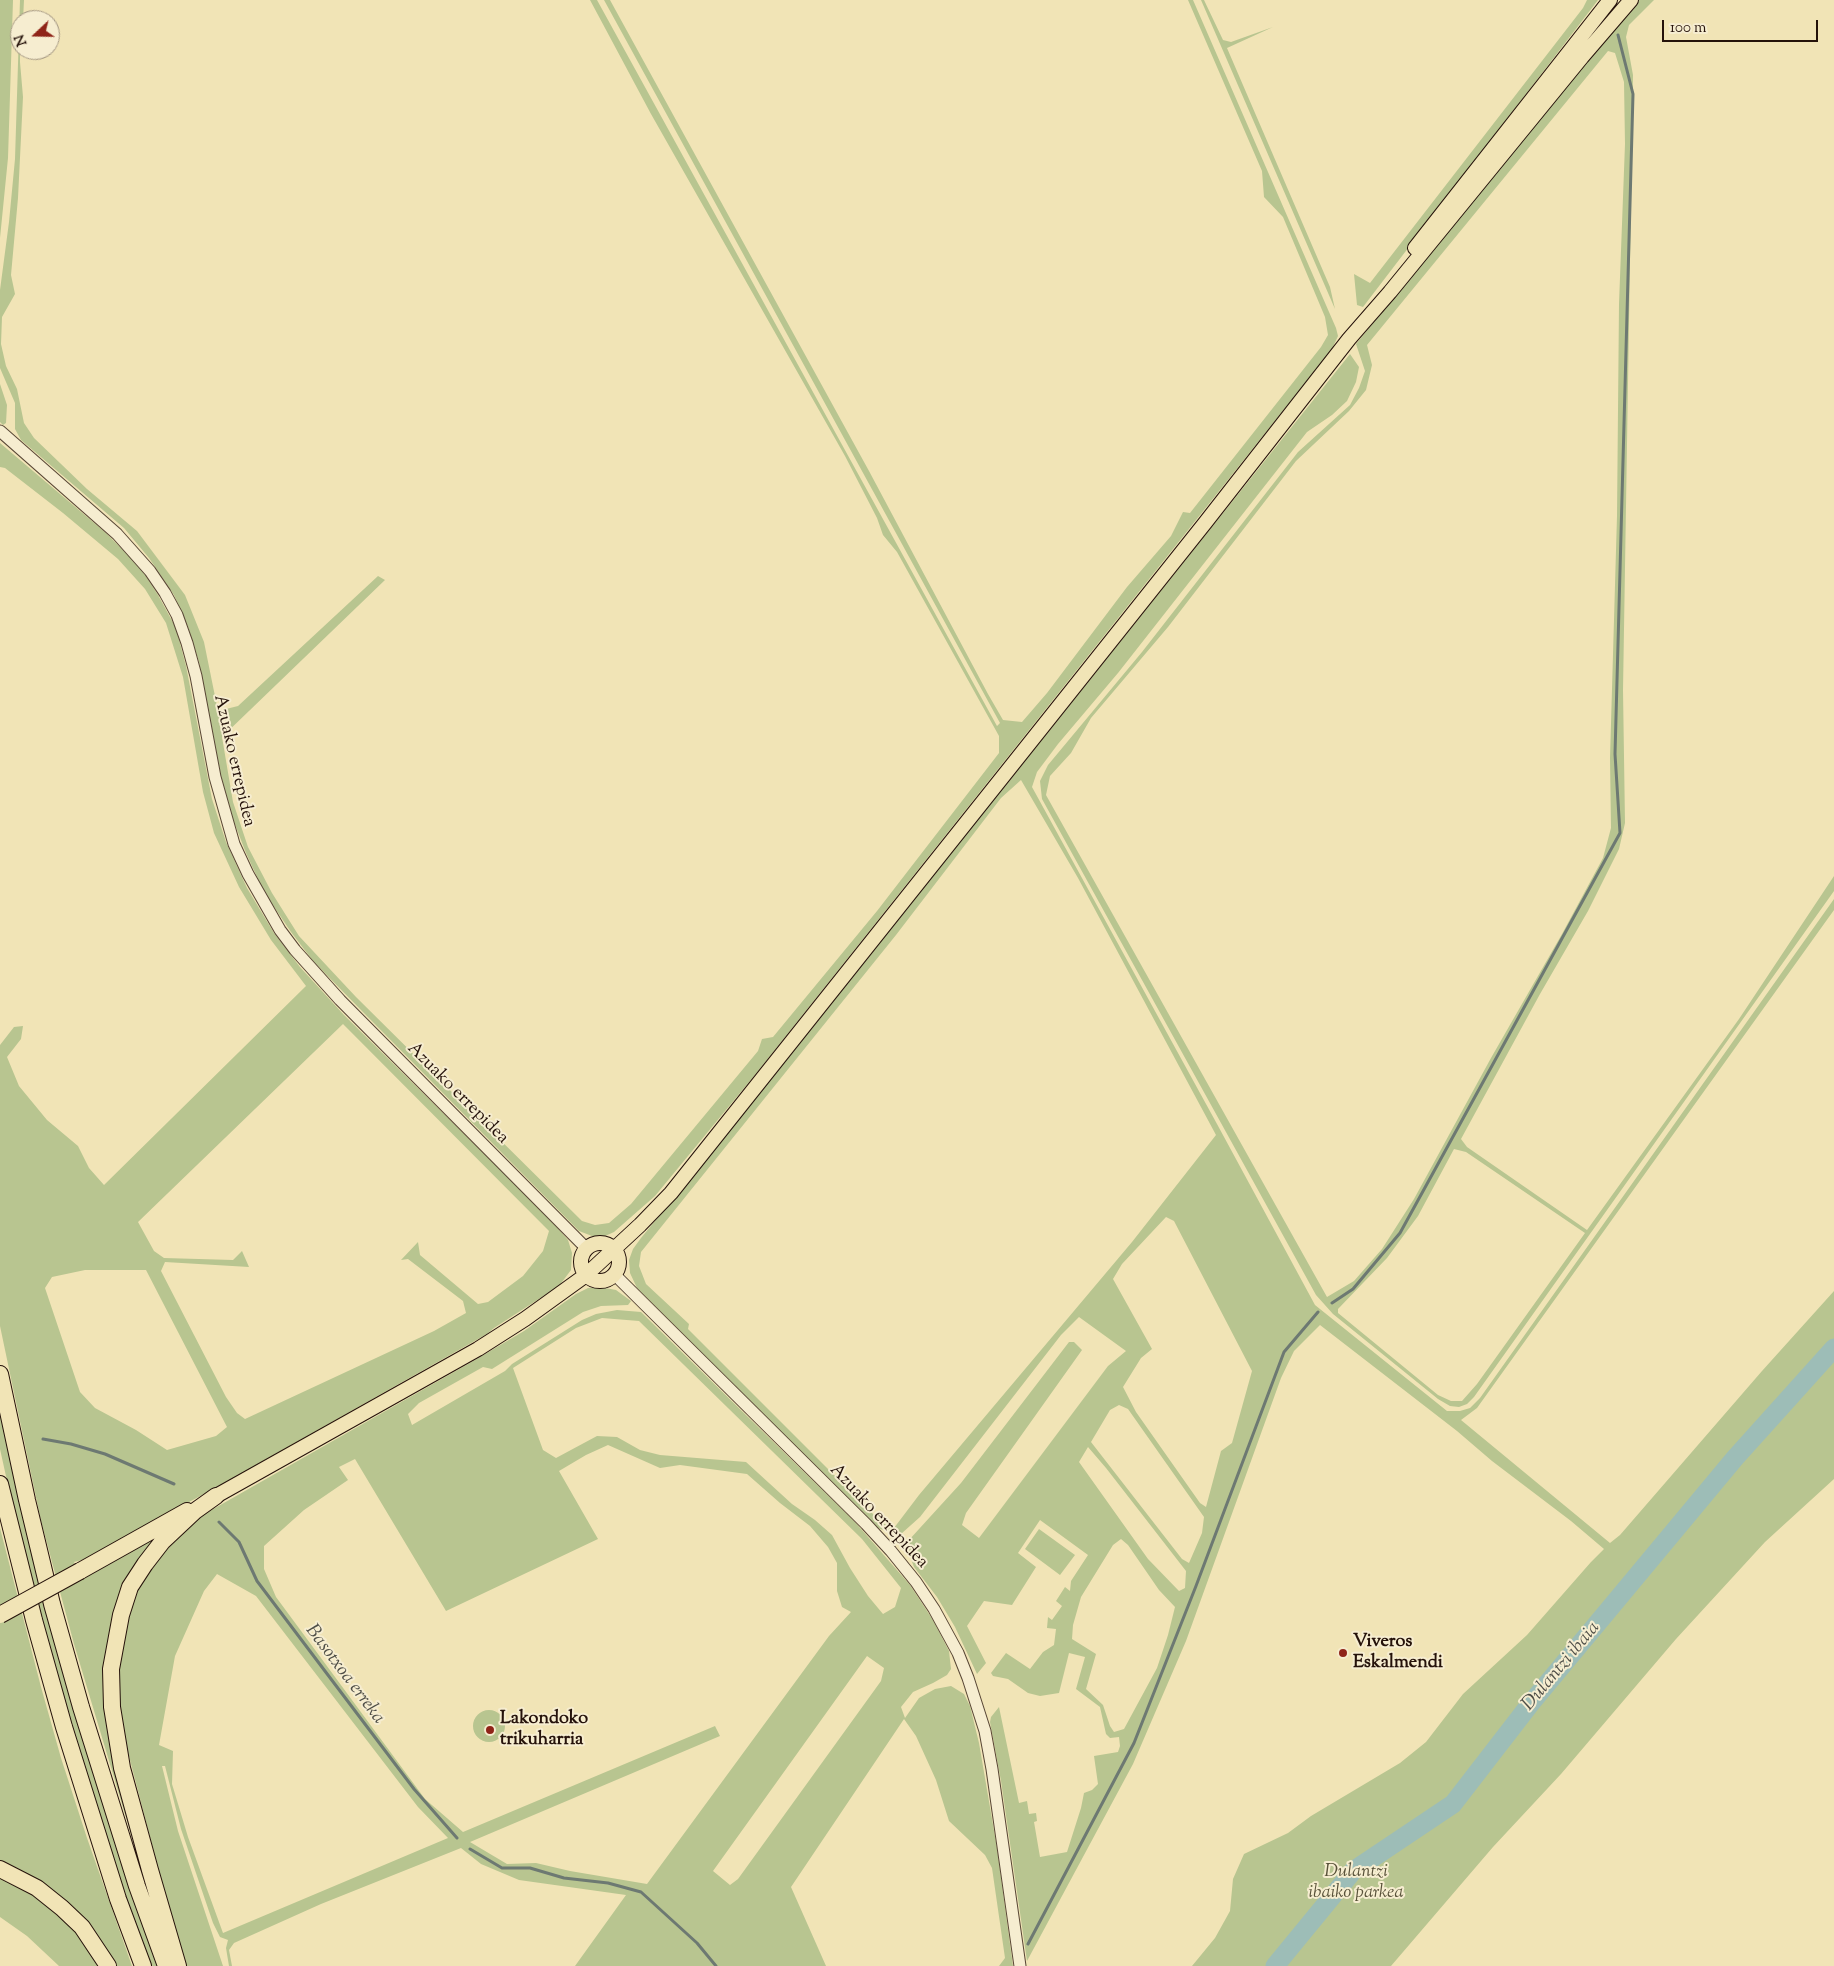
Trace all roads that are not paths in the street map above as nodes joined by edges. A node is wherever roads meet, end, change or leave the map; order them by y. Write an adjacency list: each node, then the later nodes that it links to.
1 (1610, 0): 3 (main road)
2 (1631, 0): 3 (main road)
3 (1360, 326): 6 (main road)
4 (0, 432): 5 (street, Azuako errepidea)
5 (587, 1249): 6 (main road); 7 (main road)
6 (615, 1250): 7 (main road); 8 (main road)
7 (586, 1275): 8 (main road); 11 (main road)
8 (615, 1275): 18 (street, Azuako errepidea)
9 (0, 1374): 16 (highway)
10 (0, 1484): 15 (highway)
11 (216, 1496): 12 (highway, bridge); 17 (highway)
12 (0, 1615)
13 (0, 1869): 14 (highway)
14 (108, 1966)
15 (142, 1966)
16 (166, 1966)
17 (178, 1966)
18 (1020, 1966)

